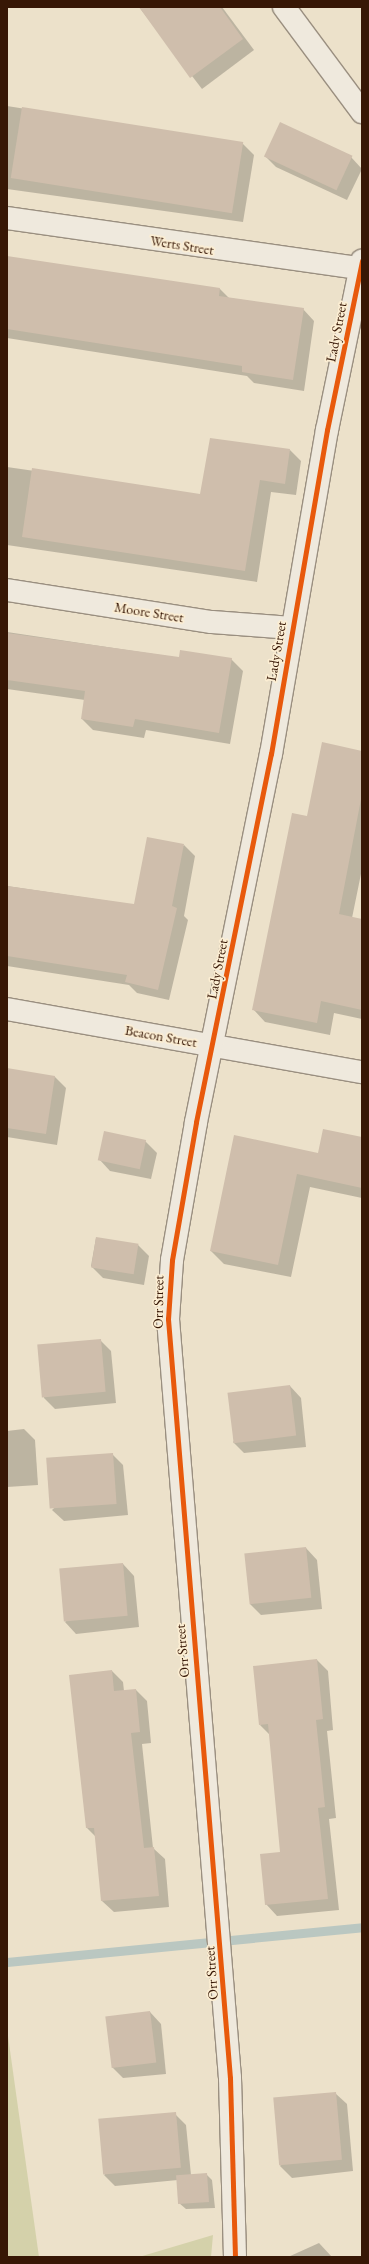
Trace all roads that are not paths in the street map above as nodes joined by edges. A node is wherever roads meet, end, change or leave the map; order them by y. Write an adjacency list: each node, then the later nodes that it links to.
1 (284, 7): 2 (street)
2 (362, 112)
3 (7, 218): 4 (street, Werts Street)
4 (360, 265): 6 (street, Lady Street)
5 (7, 590): 6 (street, Moore Street)
6 (292, 628): 8 (street, Lady Street)
7 (7, 1009): 8 (street, Beacon Street)
8 (214, 1046): 9 (street, Beacon Street); 10 (street, Orr Street)
9 (362, 1072)
10 (235, 2257)

